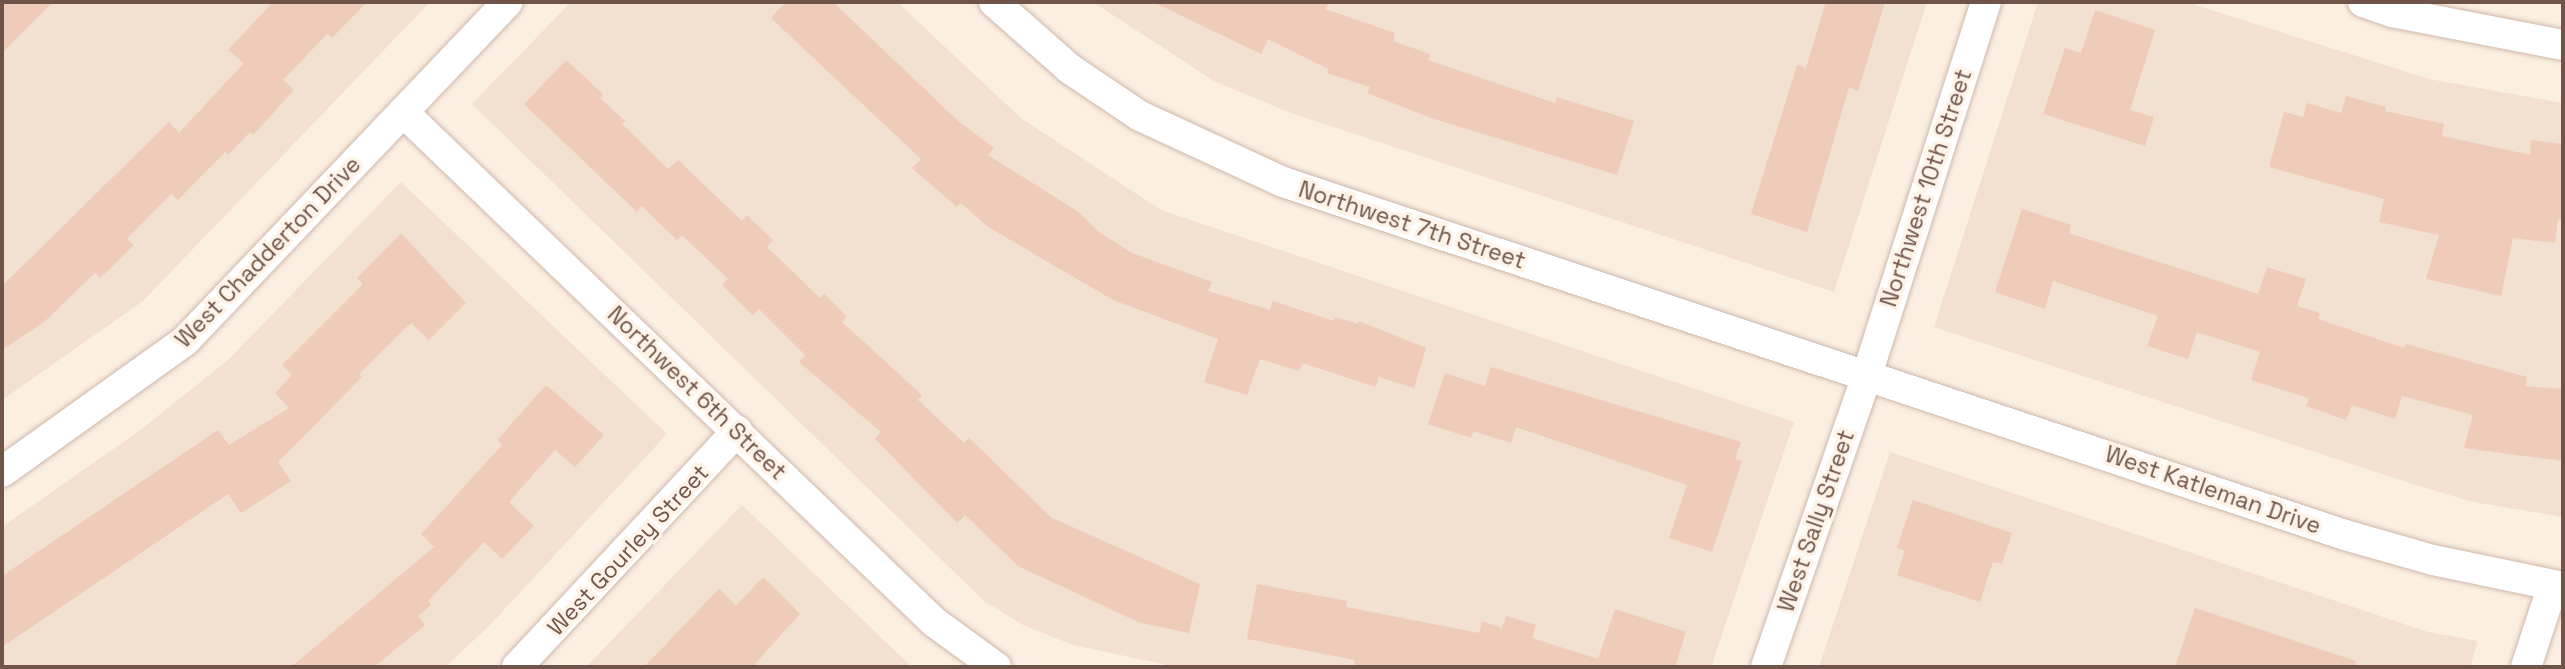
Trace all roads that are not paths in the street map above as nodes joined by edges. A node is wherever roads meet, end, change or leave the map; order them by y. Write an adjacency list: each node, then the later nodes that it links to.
1 (508, 2): 6 (street, West Chadderton Drive)
2 (994, 2): 7 (street, Northwest 7th Street)
3 (1986, 2): 7 (street, Northwest 10th Street)
4 (2362, 2): 5 (street)
5 (2563, 45)
6 (403, 112): 8 (street, Northwest 6th Street); 9 (street, West Chadderton Drive)
7 (1867, 375): 10 (street, West Katleman Drive); 13 (street, West Sally Street)
8 (737, 431): 11 (street, West Gourley Street); 12 (street, Northwest 6th Street)
9 (2, 472)
10 (2558, 586): 14 (street)
11 (517, 667)
12 (996, 667)
13 (1766, 667)
14 (2526, 667)

